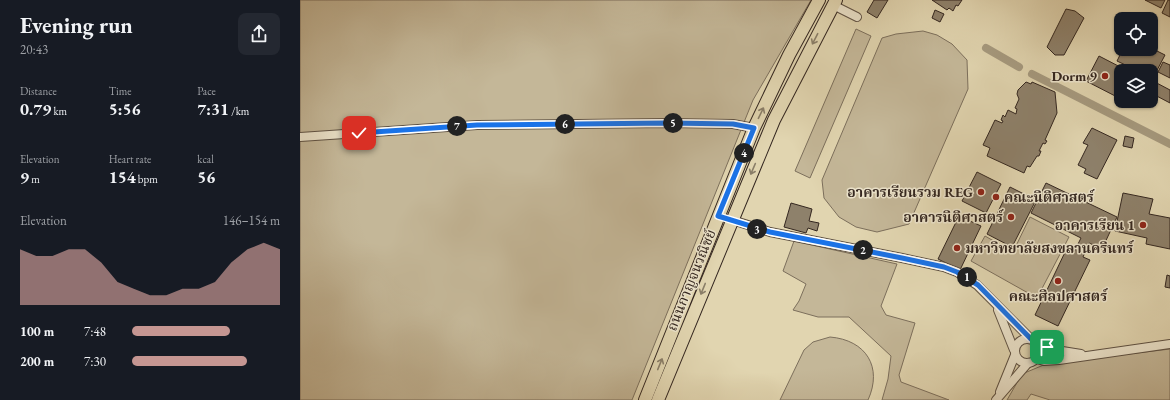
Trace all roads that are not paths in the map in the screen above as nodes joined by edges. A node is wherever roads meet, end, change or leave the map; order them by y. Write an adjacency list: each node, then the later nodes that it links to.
1 (819, 0): 4 (main road, ถนนกาญจนวณิชย์, one-way to 1)
2 (835, 2): 3 (street); 7 (main road, ถนนกาญจนวณิชย์, one-way to 7)
3 (857, 17)
4 (754, 128): 5 (street); 6 (main road, ถนนกาญจนวณิชย์)
5 (300, 137)
6 (718, 216): 7 (main road); 15 (main road, ถนนกาญจนวณิชย์, one-way to 6)
7 (732, 220): 8 (street); 16 (main road, ถนนกาญจนวณิชย์, one-way to 16)
8 (996, 306): 9 (street); 11 (street)
9 (1034, 341): 11 (street); 12 (street); 13 (street)
10 (1170, 344): 12 (street)
11 (1015, 353): 14 (street); 17 (street)
12 (1092, 355): 13 (street)
13 (1036, 359): 14 (street)
14 (1028, 363): 17 (street)
15 (645, 400)
16 (658, 400)
17 (996, 400)

